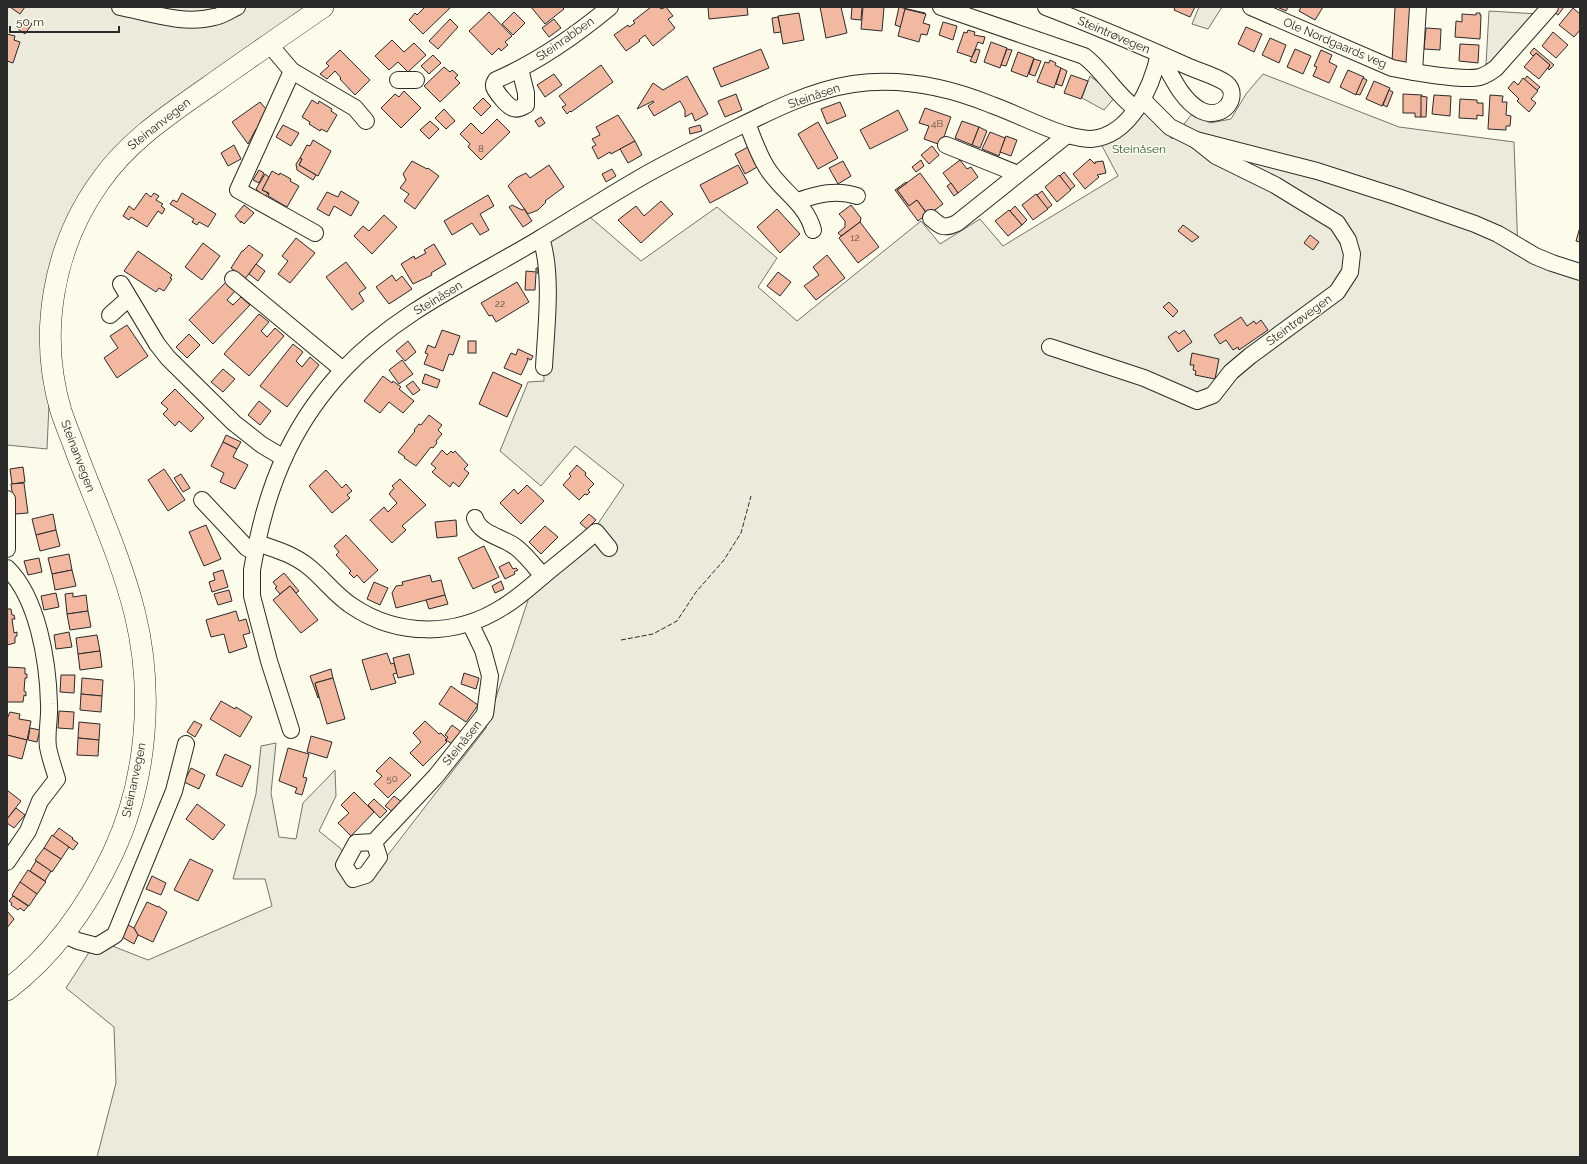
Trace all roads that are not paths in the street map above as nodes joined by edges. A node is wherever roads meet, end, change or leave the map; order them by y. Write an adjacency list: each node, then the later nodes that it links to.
1 (120, 7): 2 (street)
2 (237, 7)
3 (323, 7): 10 (main road, Steinanvegen)
4 (610, 7): 12 (street, Steinrabben)
5 (941, 7): 17 (street)
6 (1046, 7): 11 (street, Steintrøvegen)
7 (1418, 7): 14 (street)
8 (1550, 7): 14 (street, Ole Nordgaards veg)
9 (1256, 8): 14 (street, Ole Nordgaards veg)
10 (269, 44): 13 (street); 52 (main road, Steinanvegen)
11 (1159, 54): 17 (street, Steinåsen)
12 (520, 69)
13 (292, 71): 18 (street); 28 (street)
14 (1414, 72)
15 (398, 80): 16 (street)
16 (416, 80)
17 (1139, 105): 20 (street, Steinåsen); 21 (street, Steintrøvegen)
18 (366, 122)
19 (747, 122): 20 (street, Steinåsen); 25 (street); 29 (street, Steinåsen)
20 (1067, 135): 23 (street)
21 (1196, 140): 30 (street, Steintrøvegen); 35 (street, Steintrøvegen)
22 (946, 145): 23 (street)
23 (1018, 174): 26 (street)
24 (857, 196): 25 (street)
25 (798, 202): 27 (street)
26 (931, 218)
27 (813, 230)
28 (315, 233)
29 (541, 238): 36 (street); 37 (street, Steinåsen)
30 (1580, 272)
31 (233, 279): 37 (street)
32 (121, 284): 33 (street)
33 (130, 298): 34 (street); 38 (street)
34 (110, 315)
35 (1050, 347)
36 (544, 367)
37 (343, 370): 38 (street, Steinåsen)
38 (284, 458): 42 (street, Steinåsen)
39 (7, 499): 44 (street)
40 (202, 500): 42 (street)
41 (475, 518): 46 (street)
42 (256, 548): 47 (street); 48 (street, Steinåsen)
43 (609, 548): 46 (street)
44 (7, 549)
45 (7, 568): 51 (street)
46 (543, 576): 47 (street)
47 (470, 623): 50 (street, Steinåsen)
48 (291, 730)
49 (186, 744): 52 (street)
50 (374, 842)
51 (7, 862)
52 (63, 934): 53 (main road, Steinanvegen)
53 (7, 990)

